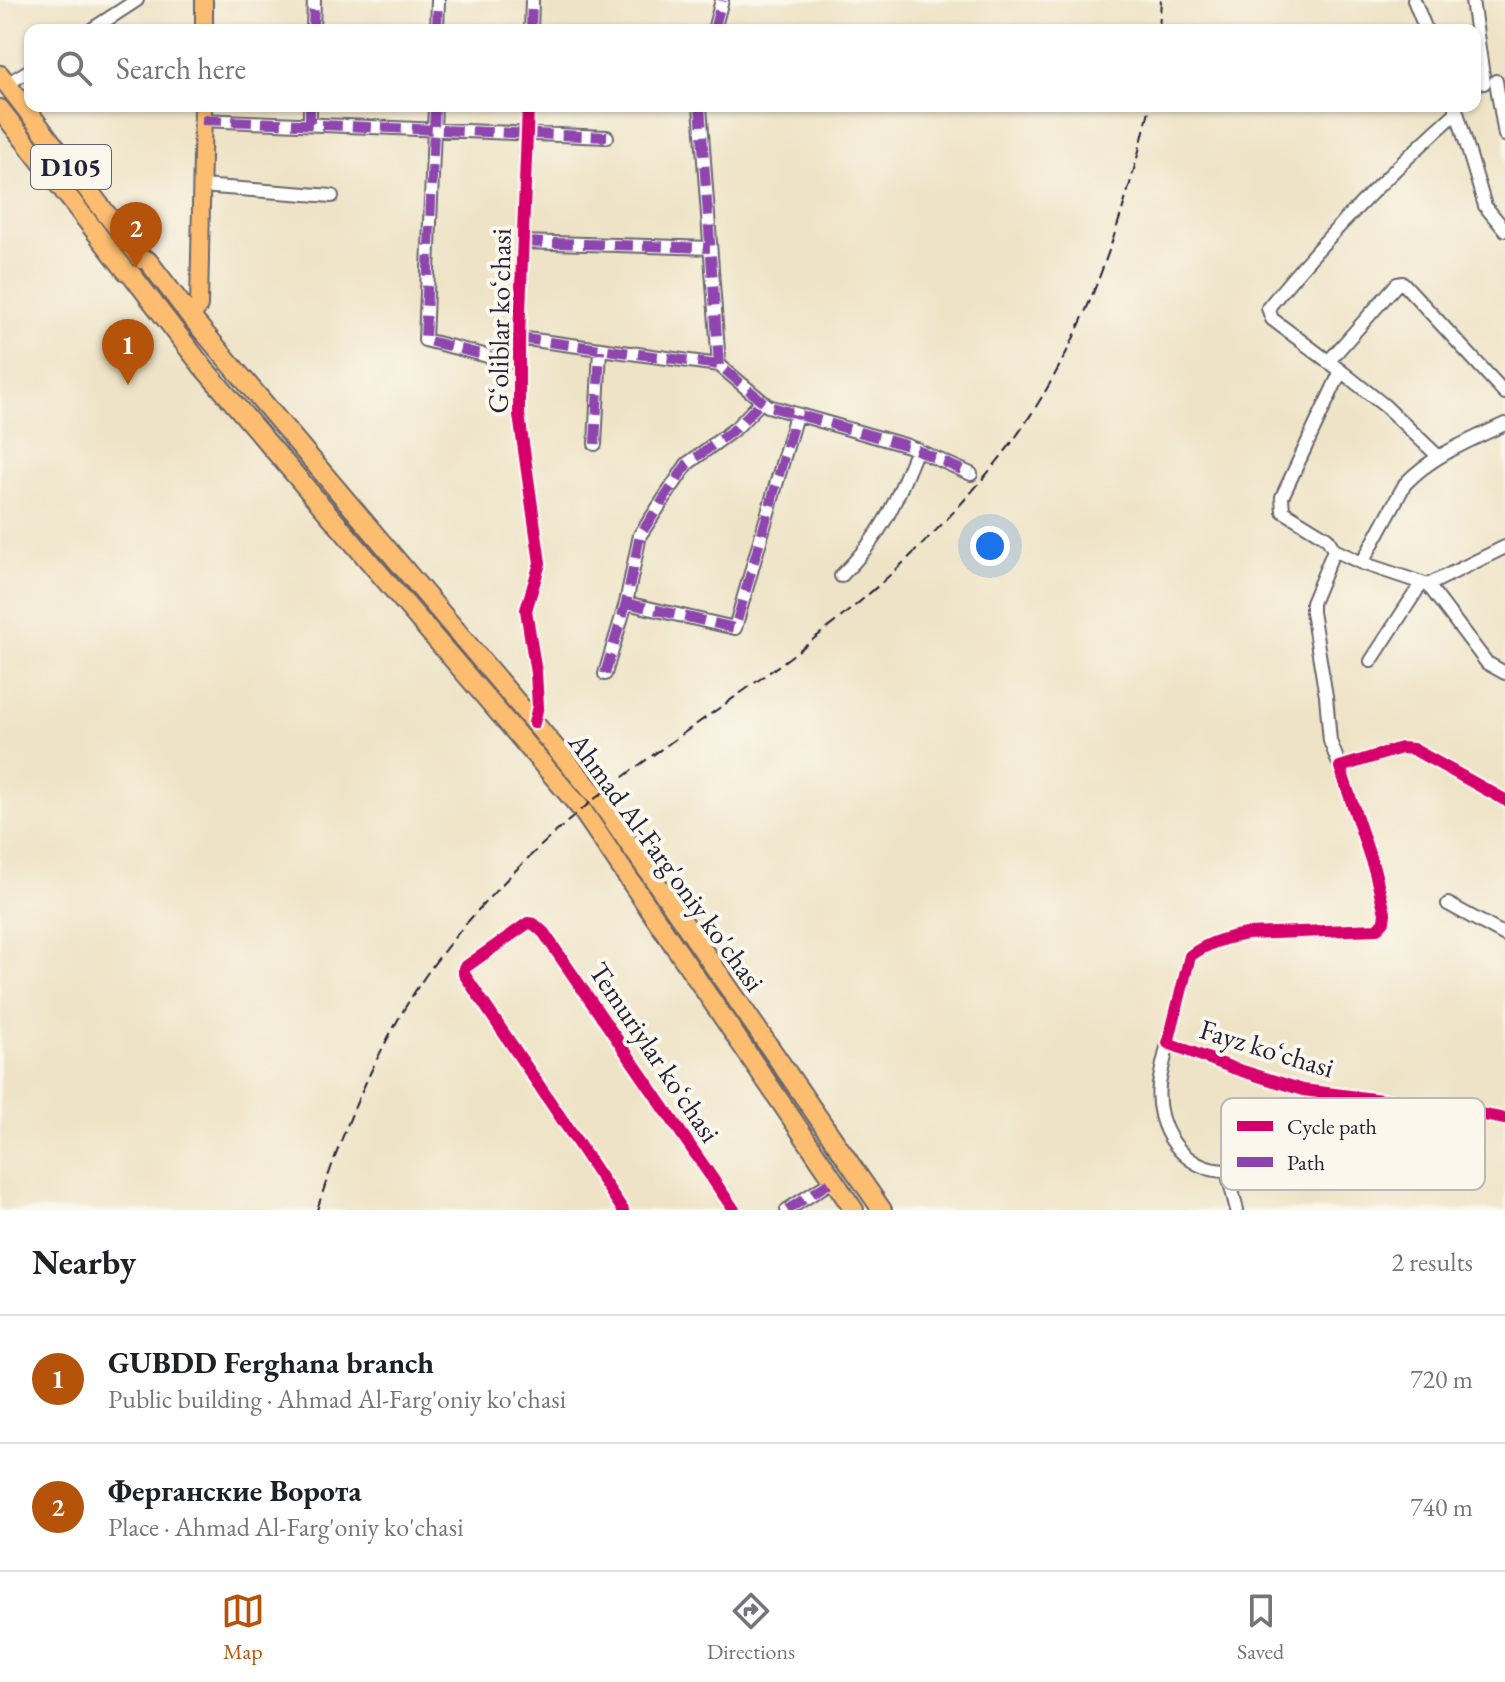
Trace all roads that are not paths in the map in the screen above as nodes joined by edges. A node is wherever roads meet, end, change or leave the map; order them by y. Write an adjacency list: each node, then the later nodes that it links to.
1 (137, 0): 9 (street)
2 (204, 0): 10 (main road)
3 (314, 0): 11 (street)
4 (438, 0): 12 (street)
5 (532, 0): 13 (street)
6 (722, 0): 14 (street)
7 (1414, 0): 15 (street)
8 (1472, 0): 16 (street)
9 (100, 24)
10 (204, 24)
11 (313, 24)
12 (437, 24)
13 (531, 24)
14 (716, 24)
15 (1424, 24)
16 (1477, 24)
17 (1481, 41): 20 (street)
18 (24, 72): 19 (street)
19 (4, 79): 21 (highway, Ahmad Al-Farg'oniy ko'chasi / D105)
20 (1490, 82): 34 (street)
21 (24, 107)
22 (0, 109): 41 (highway, Ahmad Al-Farg'oniy ko'chasi / D105)
23 (27, 112): 41 (highway, Ahmad Al-Farg'oniy ko'chasi / D105)
24 (310, 112): 31 (street)
25 (435, 112): 32 (street)
26 (528, 112): 33 (street, Gʻoliblar koʻchasi)
27 (700, 112): 40 (street)
28 (1453, 112): 45 (street)
29 (1457, 112): 38 (street)
30 (202, 113): 31 (street); 36 (main road)
31 (310, 123): 32 (street)
32 (434, 128): 33 (street); 46 (street)
33 (527, 132): 35 (street); 39 (street, Gʻoliblar koʻchasi)
34 (1505, 135)
35 (607, 137)
36 (201, 186): 37 (street); 42 (main road)
37 (332, 196)
38 (1505, 230)
39 (523, 242): 40 (street, Gʻoliblar koʻchasi); 43 (street, Gʻoliblar koʻchasi)
40 (710, 248): 47 (street)
41 (137, 267): 42 (highway, Ahmad Al-Farg'oniy ko'chasi / D105); 58 (highway, Ahmad Al-Farg'oniy ko'chasi / D105)
42 (191, 317): 57 (highway, Ahmad Al-Farg'oniy ko'chasi / D105)
43 (519, 338): 44 (street, Gʻoliblar koʻchasi); 46 (street, Gʻoliblar koʻchasi)
44 (600, 350): 47 (street, Gʻoliblar koʻchasi); 53 (street)
45 (1328, 362): 48 (street); 49 (street)
46 (519, 364): 68 (street, Gʻoliblar koʻchasi)
47 (719, 365): 50 (street)
48 (1341, 371): 55 (street); 60 (street)
49 (1505, 393)
50 (762, 401): 51 (street); 64 (street)
51 (796, 415): 54 (street); 64 (street)
52 (1505, 424): 55 (street)
53 (595, 444)
54 (917, 449): 56 (street); 62 (street)
55 (1439, 457): 61 (street)
56 (971, 474)
57 (353, 509): 58 (highway); 68 (highway, Ahmad Al-Farg'oniy ko'chasi / D105)
58 (337, 525): 78 (highway, Ahmad Al-Farg'oniy ko'chasi / D105)
59 (1505, 547): 63 (street)
60 (1334, 550): 61 (street); 69 (street)
61 (1362, 563): 63 (street)
62 (841, 576)
63 (1424, 584): 65 (street); 66 (street)
64 (626, 603): 67 (street)
65 (1371, 661)
66 (1505, 673)
67 (605, 674)
68 (534, 723): 84 (highway, Ahmad Al-Farg'oniy ko'chasi / D105)
69 (1340, 767): 70 (street); 73 (street, Fayz koʻchasi)
70 (1505, 800)
71 (1448, 904): 72 (street)
72 (1505, 935)
73 (1168, 1043): 74 (street, Fayz koʻchasi); 77 (street)
74 (1356, 1098)
75 (1485, 1115): 76 (street, Fayz koʻchasi)
76 (1505, 1119)
77 (1221, 1171)
78 (834, 1180): 82 (street); 83 (highway, Ahmad Al-Farg'oniy ko'chasi / D105)
79 (1232, 1190): 85 (street)
80 (623, 1210): 81 (street, Temuriylar koʻchasi)
81 (734, 1210)
82 (787, 1210)
83 (854, 1210)
84 (882, 1210)
85 (1237, 1210)

